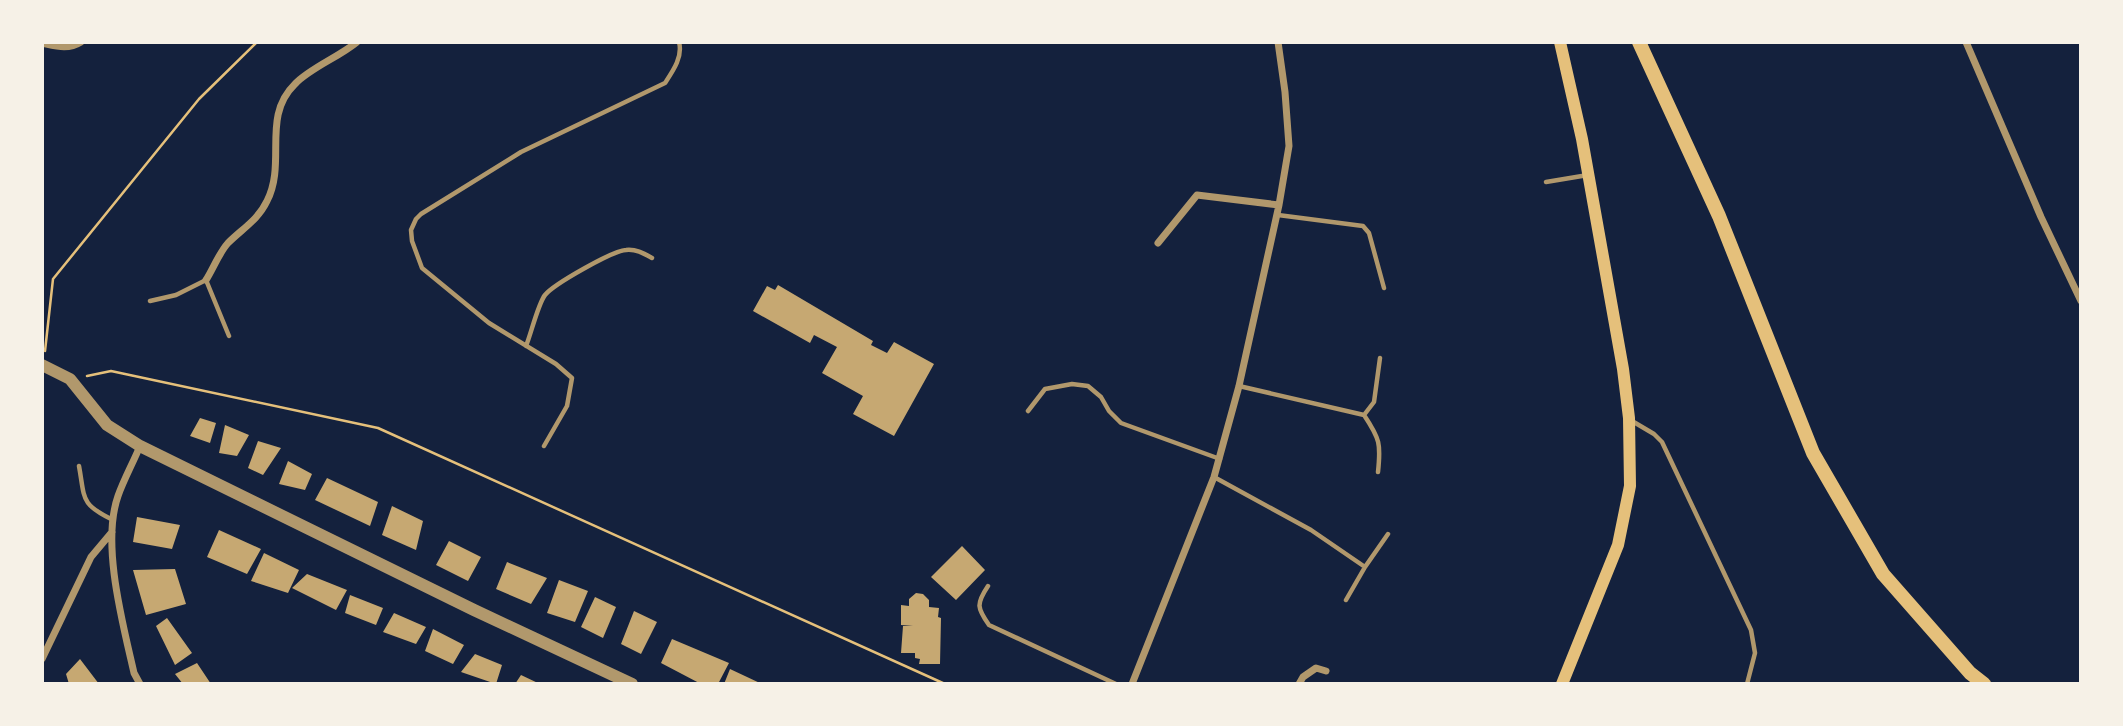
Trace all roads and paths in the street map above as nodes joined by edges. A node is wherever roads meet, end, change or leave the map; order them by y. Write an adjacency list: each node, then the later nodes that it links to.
1 (81, 42): 9 (street)
2 (257, 42): 23 (path)
3 (357, 42): 16 (street)
4 (679, 42): 21 (lane)
5 (1278, 42): 12 (street)
6 (1560, 42): 10 (main road)
7 (1639, 42): 51 (main road)
8 (1966, 42): 19 (street)
9 (42, 43)
10 (1589, 175): 11 (lane); 28 (main road)
11 (1546, 183)
12 (1279, 205): 13 (street); 14 (street)
13 (1277, 215): 17 (lane); 25 (street)
14 (1158, 243)
15 (652, 258): 21 (lane)
16 (206, 280): 18 (lane); 20 (lane)
17 (1384, 288)
18 (150, 301)
19 (2081, 301)
20 (229, 336)
21 (526, 346): 30 (lane)
22 (1380, 358): 27 (lane)
23 (42, 365): 24 (street)
24 (71, 379): 29 (street); 45 (path)
25 (1239, 386): 27 (lane); 31 (street)
26 (1028, 411): 31 (lane)
27 (1364, 415): 33 (lane)
28 (1629, 418): 49 (main road); 50 (lane)
29 (140, 446): 35 (street); 44 (street)
30 (544, 446)
31 (1220, 459): 34 (street)
32 (79, 466): 35 (lane)
33 (1378, 472)
34 (1214, 477): 38 (lane); 47 (street)
35 (114, 521): 36 (street)
36 (112, 532): 41 (street); 43 (street)
37 (1388, 534): 38 (lane)
38 (1365, 567): 40 (lane)
39 (988, 586): 46 (lane)
40 (1346, 600)
41 (42, 659)
42 (1326, 671): 48 (street)
43 (140, 684)
44 (632, 684)
45 (945, 684)
46 (1116, 684)
47 (1132, 684)
48 (1299, 684)
49 (1562, 684)
50 (1747, 684)
51 (1983, 684)

